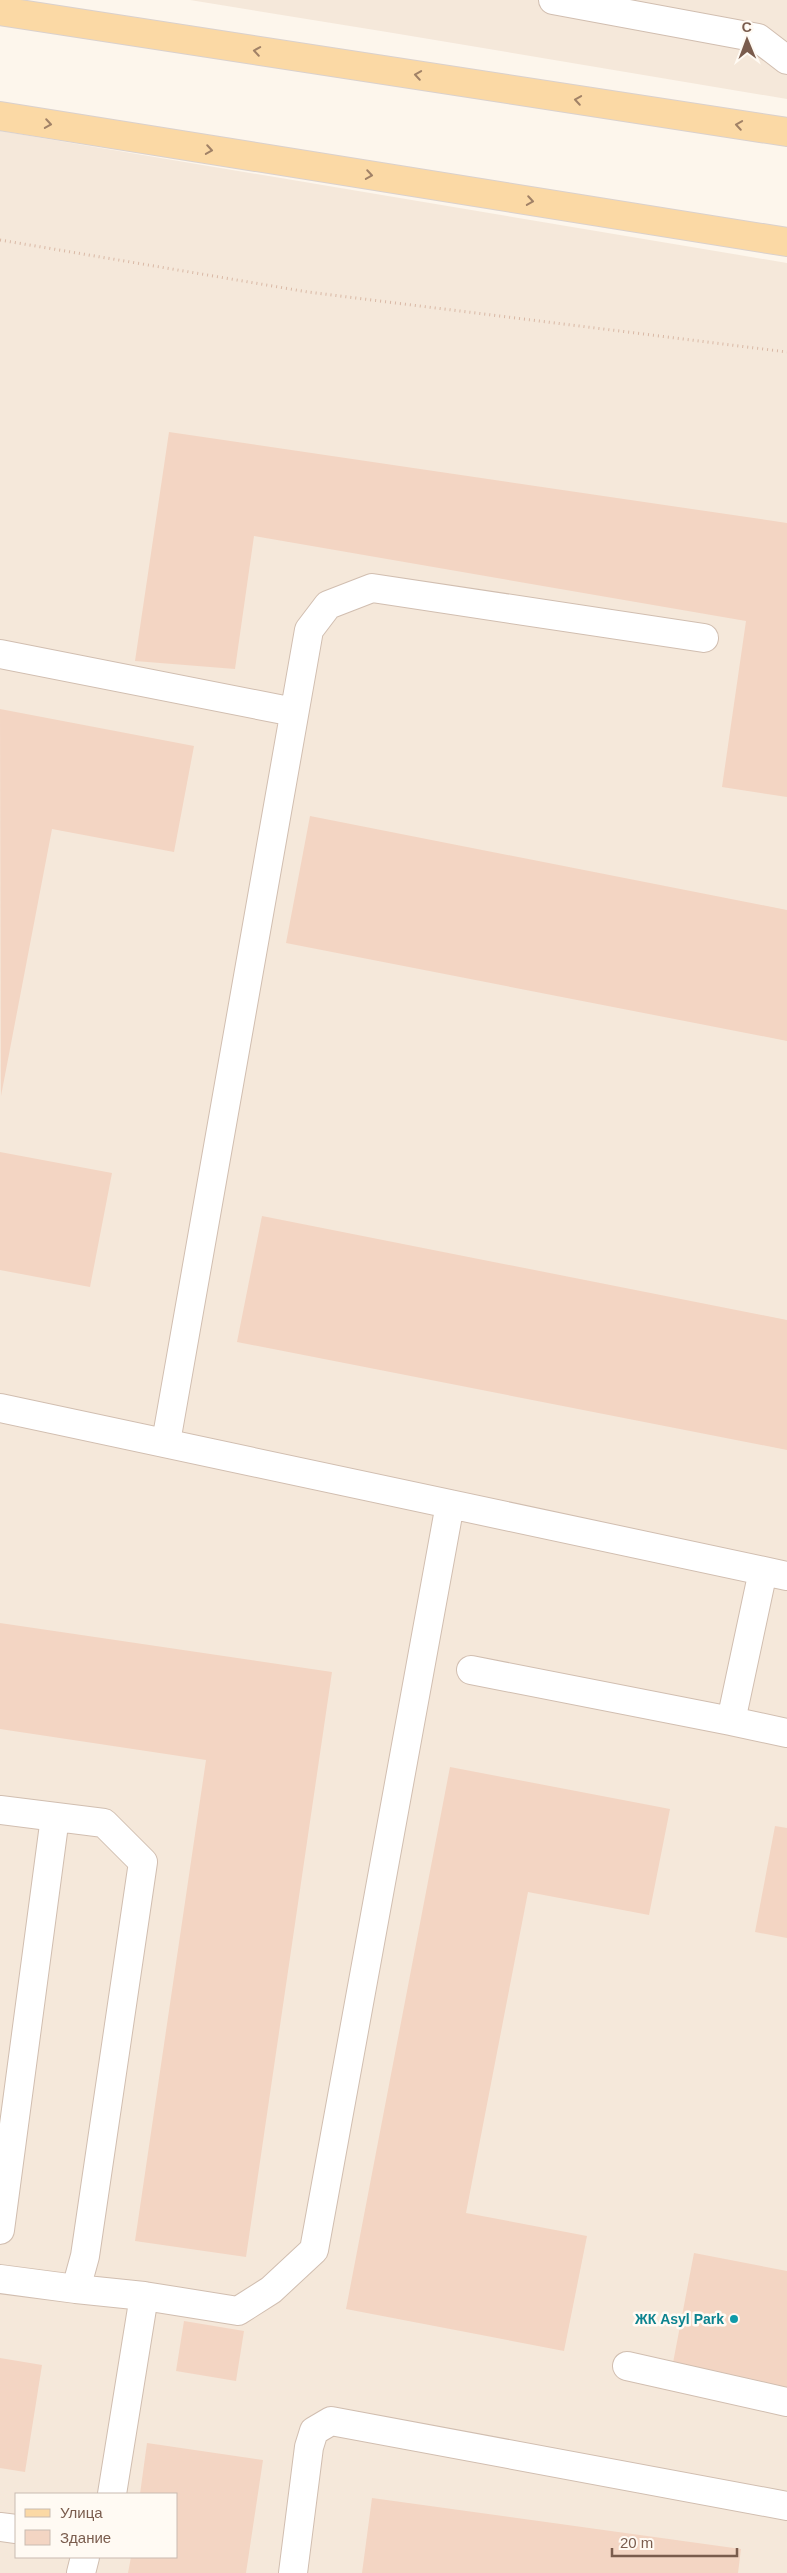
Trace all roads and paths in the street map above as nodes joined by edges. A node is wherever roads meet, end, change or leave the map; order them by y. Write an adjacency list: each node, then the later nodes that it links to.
1 (554, 0): 3 (street)
2 (0, 11): 5 (main road, one-way to 2)
3 (787, 60)
4 (0, 116): 7 (main road, one-way to 7)
5 (787, 132)
6 (0, 240): 8 (path)
7 (787, 242)
8 (787, 352)
9 (704, 638): 11 (street)
10 (0, 654): 11 (street)
11 (294, 712): 13 (street)
12 (0, 1408): 13 (street)
13 (166, 1442): 14 (street)
14 (450, 1504): 15 (street); 24 (street)
15 (775, 1574): 17 (street)
16 (471, 1670): 17 (street)
17 (731, 1721): 18 (street)
18 (787, 1733)
19 (0, 1810): 20 (street)
20 (54, 1817): 21 (street); 23 (street)
21 (0, 2230)
22 (0, 2278): 23 (street)
23 (76, 2289): 24 (street)
24 (144, 2296): 27 (street)
25 (626, 2366): 26 (street)
26 (787, 2402)
27 (112, 2493)
28 (787, 2506): 31 (street)
29 (0, 2527): 30 (street)
30 (15, 2529)
31 (293, 2573)

